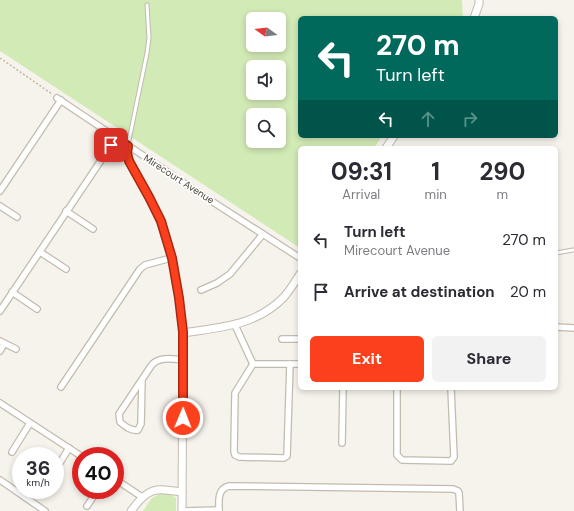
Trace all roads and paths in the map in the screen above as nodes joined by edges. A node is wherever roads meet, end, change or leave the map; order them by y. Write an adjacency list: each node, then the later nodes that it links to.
1 (478, 0): 3 (street)
2 (147, 5): 7 (lane)
3 (475, 16)
4 (0, 58): 5 (path)
5 (59, 99): 6 (street, Mirecourt Avenue); 8 (street)
6 (116, 138): 7 (street, Mirecourt Avenue); 10 (street)
7 (128, 146): 13 (street, Mirecourt Avenue); 18 (street)
8 (0, 190)
9 (0, 206): 11 (street)
10 (66, 211): 12 (street); 15 (street)
11 (17, 217)
12 (93, 230)
13 (263, 234): 17 (street, Mirecourt Avenue); 21 (street)
14 (573, 250): 16 (lane)
15 (40, 252): 19 (street); 22 (street)
16 (558, 253)
17 (298, 257)
18 (172, 258): 28 (street); 39 (street)
19 (66, 269)
20 (298, 277): 25 (street)
21 (201, 290)
22 (12, 292): 23 (street); 24 (street)
23 (37, 309)
24 (0, 311)
25 (235, 325): 28 (street); 35 (street)
26 (558, 327): 27 (street)
27 (574, 328)
28 (183, 332): 34 (street)
29 (282, 339): 30 (street)
30 (298, 339)
31 (2, 342): 32 (street); 33 (street)
32 (16, 349)
33 (0, 350)
34 (184, 360): 38 (street); 52 (street)
35 (253, 364): 36 (street); 36 (street)
36 (290, 364): 37 (street)
37 (298, 364)
38 (142, 380): 38 (street)
39 (61, 387)
40 (343, 390): 45 (street)
41 (397, 390): 42 (street)
42 (451, 390)
43 (0, 403): 44 (street)
44 (30, 423): 46 (street); 47 (street)
45 (342, 443)
46 (15, 447)
47 (69, 448): 48 (street); 49 (street)
48 (72, 450)
49 (64, 456)
50 (1, 484): 56 (street)
51 (124, 484): 53 (street)
52 (182, 492): 53 (street); 59 (street)
53 (142, 496): 58 (street)
54 (92, 499): 55 (street)
55 (87, 506)
56 (39, 510): 57 (street)
57 (46, 511)
58 (131, 511)
59 (183, 511): 60 (street)
60 (219, 511): 61 (street)
61 (460, 511)

